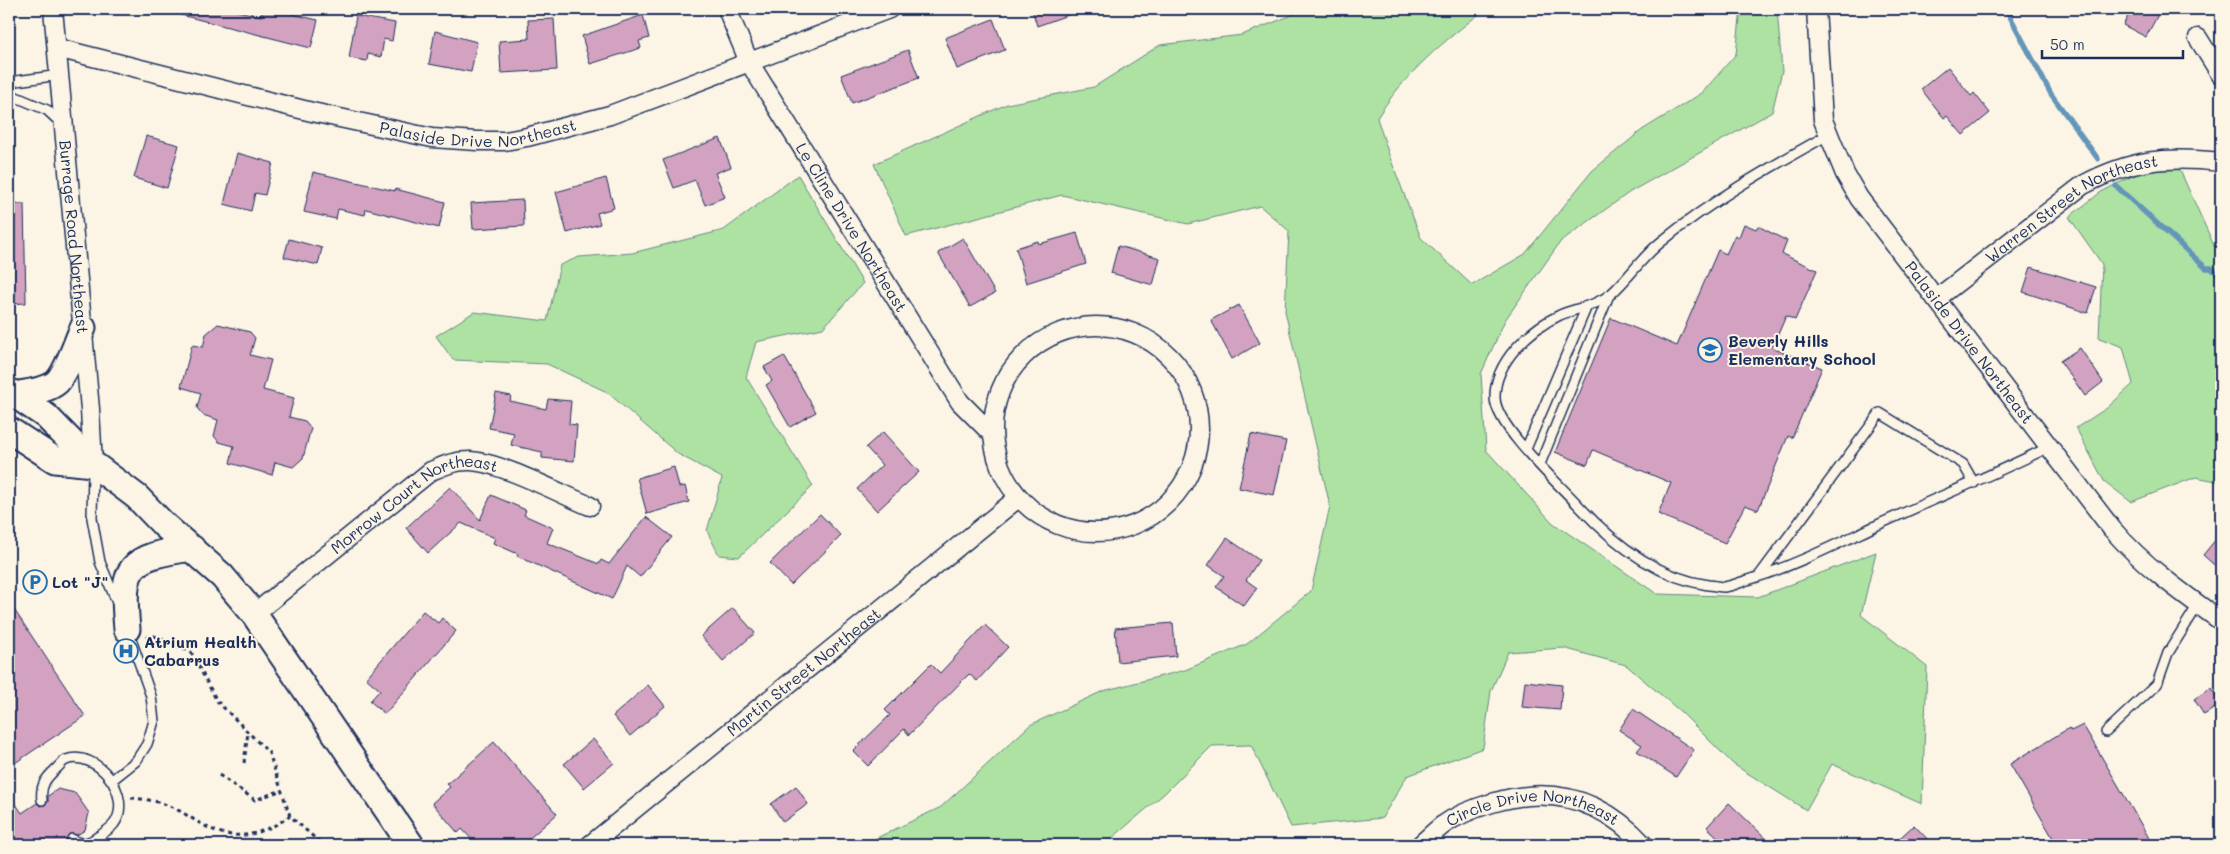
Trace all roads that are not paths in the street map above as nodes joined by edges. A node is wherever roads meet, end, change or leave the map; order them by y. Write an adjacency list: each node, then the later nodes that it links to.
1 (53, 9): 6 (street, Burrage Road Northeast)
2 (727, 9): 7 (street, Le Cline Drive Northeast)
3 (889, 9): 7 (street, Palaside Drive Northeast)
4 (1816, 9): 13 (street, Palaside Drive Northeast)
5 (2198, 38): 9 (street)
6 (58, 48): 7 (street, Palaside Drive Northeast); 8 (street, Burrage Road Northeast)
7 (749, 62): 21 (street, Le Cline Drive Northeast)
8 (60, 75): 10 (lane); 12 (street, Burrage Road Northeast)
9 (2221, 75)
10 (9, 82)
11 (9, 94): 12 (lane)
12 (64, 126): 18 (street, Burrage Road Northeast)
13 (1828, 135): 15 (lane); 16 (street, Palaside Drive Northeast)
14 (2221, 162): 16 (street, Warren Street Northeast)
15 (1609, 295): 17 (lane); 25 (lane)
16 (1936, 299): 22 (street, Palaside Drive Northeast)
17 (1587, 306): 23 (lane); 23 (lane)
18 (83, 328): 19 (main road); 24 (street, Burrage Road Northeast)
19 (12, 393): 24 (main road)
20 (9, 430): 24 (main road)
21 (993, 435): 27 (street); 27 (street)
22 (2049, 447): 26 (lane); 31 (street, Palaside Drive Northeast)
23 (1526, 449): 25 (lane)
24 (93, 464): 29 (main road); 34 (lane)
25 (1540, 464): 30 (lane)
26 (1974, 483): 30 (lane); 30 (lane)
27 (1018, 498): 40 (street, Martin Street Northeast)
28 (590, 506): 32 (street, Morrow Court Northeast)
29 (192, 548): 32 (main road); 34 (main road)
30 (1758, 576)
31 (2198, 604): 33 (street, Palaside Drive Northeast); 35 (lane)
32 (254, 614): 39 (main road)
33 (2221, 621)
34 (130, 636): 36 (lane)
35 (2106, 732)
36 (112, 780): 37 (lane); 38 (lane)
37 (42, 800)
38 (72, 839)
39 (408, 844)
40 (590, 845)
41 (1420, 845): 42 (street, Circle Drive Northeast)
42 (1644, 845)

